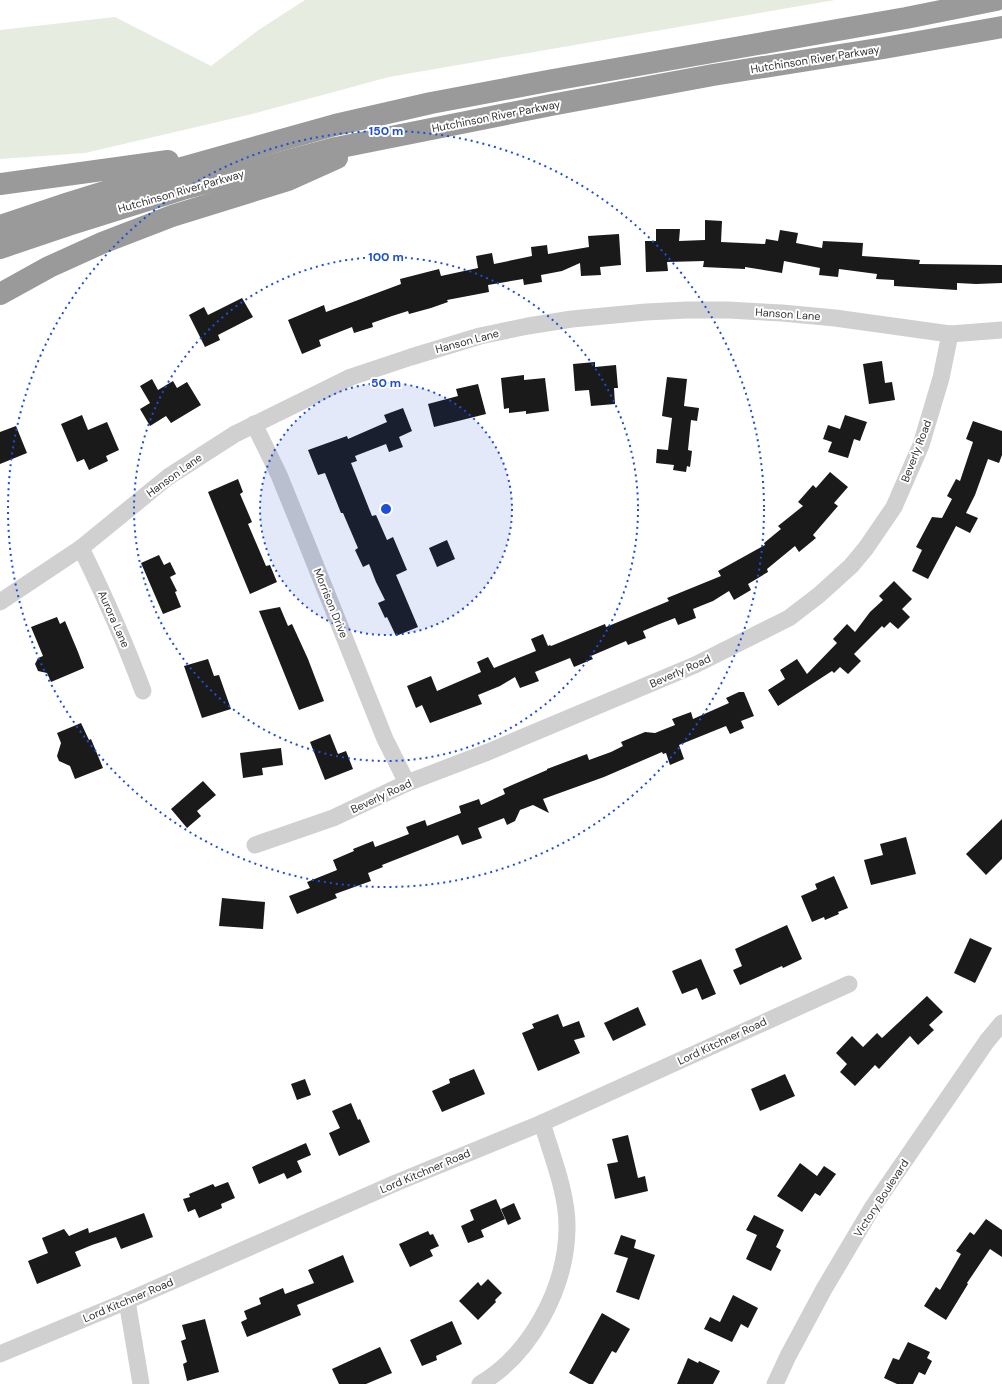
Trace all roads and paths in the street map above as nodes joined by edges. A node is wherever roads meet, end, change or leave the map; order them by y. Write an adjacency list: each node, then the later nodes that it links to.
1 (996, 0): 4 (highway, Hutchinson River Parkway)
2 (1002, 27): 3 (highway, Hutchinson River Parkway)
3 (378, 140): 7 (highway, Hutchinson River Parkway); 8 (highway)
4 (240, 151): 5 (highway); 6 (highway, Hutchinson River Parkway)
5 (0, 184)
6 (0, 226)
7 (0, 248)
8 (0, 294)
9 (1002, 330): 10 (street, Hanson Lane)
10 (950, 334): 11 (street, Hanson Lane); 15 (street, Beverly Road)
11 (254, 424): 12 (street, Hanson Lane); 15 (street, Morrison Drive)
12 (81, 548): 13 (street, Hanson Lane); 14 (street, Aurora Lane)
13 (0, 602)
14 (143, 691)
15 (407, 783): 16 (street, Beverly Road)
16 (256, 845)
17 (849, 984): 19 (street, Lord Kitchner Road)
18 (1002, 1023): 24 (street, Victory Boulevard)
19 (542, 1123): 20 (street, Lord Kitchner Road); 23 (street)
20 (127, 1301): 21 (street, Lord Kitchner Road); 22 (street)
21 (0, 1354)
22 (141, 1384)
23 (480, 1384)
24 (776, 1384)

